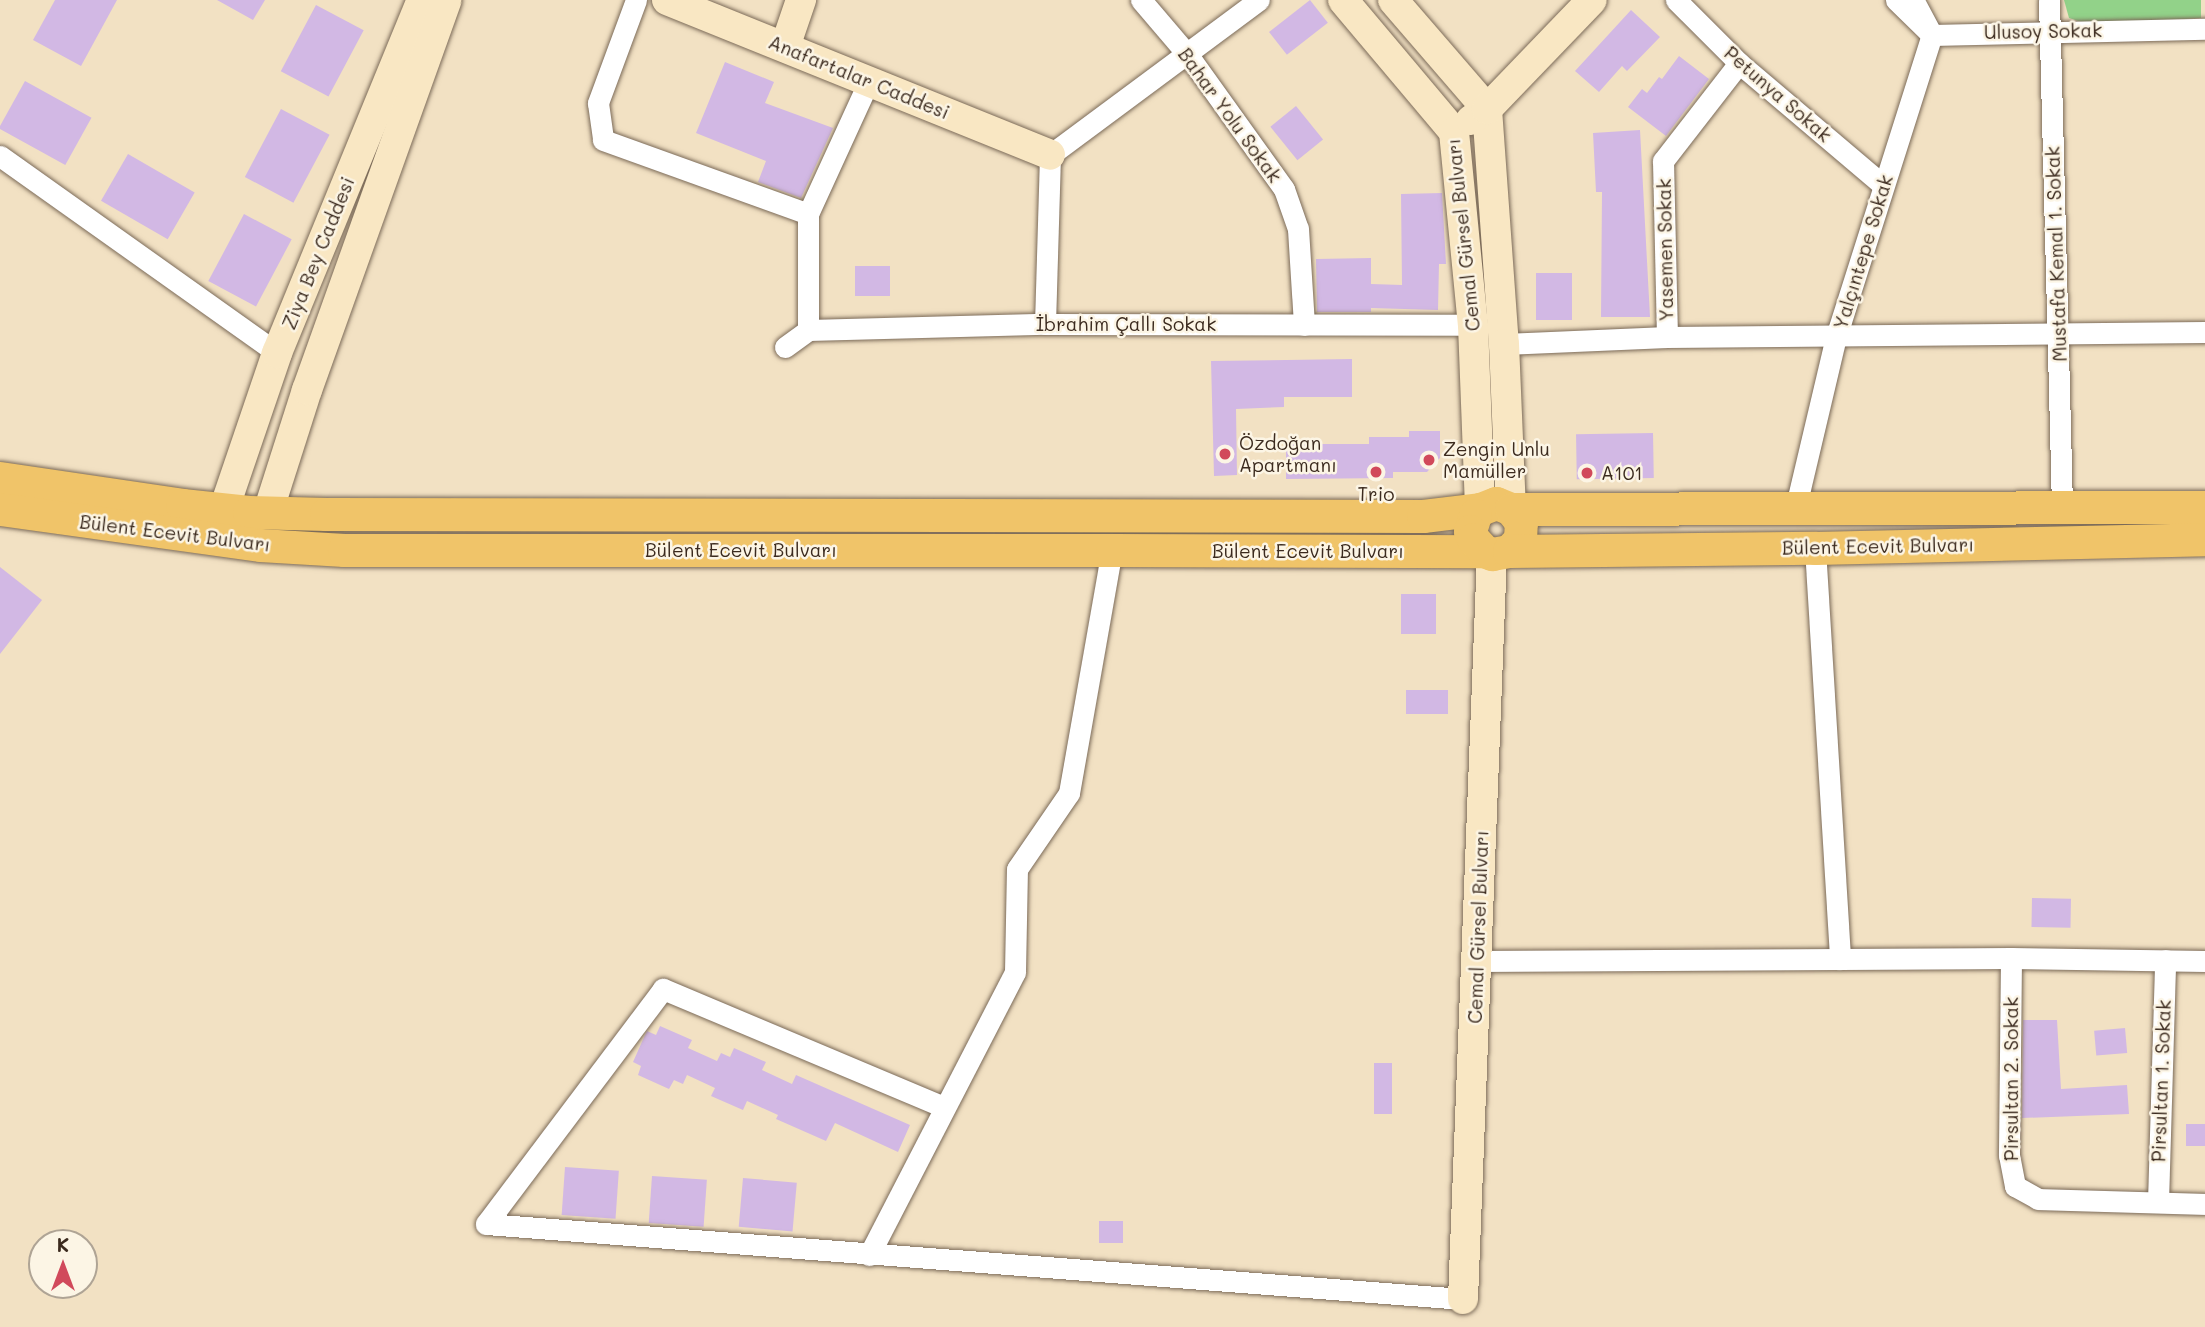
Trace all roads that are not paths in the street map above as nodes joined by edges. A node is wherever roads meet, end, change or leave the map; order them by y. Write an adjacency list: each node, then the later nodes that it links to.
1 (422, 0): 38 (street, Ziya Bey Caddesi)
2 (447, 0): 46 (street, Ziya Bey Caddesi)
3 (636, 0): 27 (street)
4 (667, 0): 18 (street, Anafartalar Caddesi)
5 (801, 0): 18 (street)
6 (1141, 0): 19 (street, Bahar Yolu Sokak)
7 (1259, 0): 19 (street)
8 (1343, 0): 23 (street, Cemal Gürsel Bulvarı)
9 (1393, 0): 22 (street)
10 (1592, 0): 22 (street)
11 (1676, 0): 20 (street, Petunya Sokak)
12 (1896, 0): 17 (street)
13 (1913, 0): 17 (street)
14 (2049, 0): 16 (street, Mustafa Kemal 1. Sokak)
15 (2205, 29): 16 (street, Ulusoy Sokak)
16 (2049, 30): 17 (street, Ulusoy Sokak); 32 (street, Mustafa Kemal 1. Sokak)
17 (1932, 35): 26 (street, Yalçıntepe Sokak)
18 (785, 47): 21 (street, Anafartalar Caddesi)
19 (1188, 55): 24 (street); 29 (street, Bahar Yolu Sokak)
20 (1739, 63): 26 (street, Petunya Sokak); 34 (street, Yasemen Sokak)
21 (869, 81): 24 (street, Anafartalar Caddesi); 27 (street)
22 (1488, 109): 23 (street); 36 (street, Cemal Gürsel Bulvarı)
23 (1454, 132): 30 (street, Cemal Gürsel Bulvarı)
24 (1050, 155): 28 (street)
25 (0, 156): 38 (street)
26 (1883, 185): 35 (street, Yalçıntepe Sokak)
27 (808, 214): 31 (street)
28 (1045, 324): 29 (street, İbrahim Çallı Sokak); 31 (street, İbrahim Çallı Sokak)
29 (1304, 324): 30 (street, İbrahim Çallı Sokak)
30 (1474, 325): 44 (street, Cemal Gürsel Bulvarı)
31 (808, 330): 37 (street)
32 (2059, 331): 33 (street); 35 (street); 41 (street, Mustafa Kemal 1. Sokak)
33 (2205, 332)
34 (1667, 337): 35 (street); 36 (street)
35 (1836, 337): 45 (street, Yalçıntepe Sokak)
36 (1504, 344): 44 (street, Cemal Gürsel Bulvarı)
37 (785, 347)
38 (277, 353): 43 (street, Ziya Bey Caddesi)
39 (0, 478): 43 (main road, Bülent Ecevit Bulvarı)
40 (2205, 507): 41 (main road, Bülent Ecevit Bulvarı)
41 (2062, 508): 45 (main road, Bülent Ecevit Bulvarı)
42 (0, 509): 49 (main road, Bülent Ecevit Bulvarı)
43 (224, 509): 46 (main road, Bülent Ecevit Bulvarı)
44 (1496, 509): 45 (main road, Bülent Ecevit Bulvarı); 46 (main road, Bülent Ecevit Bulvarı); 50 (main road); 50 (main road)
45 (1796, 510)
46 (268, 512)
47 (2205, 539): 48 (main road, Bülent Ecevit Bulvarı)
48 (1815, 548): 50 (main road, Bülent Ecevit Bulvarı); 52 (street)
49 (1112, 550): 50 (main road, Bülent Ecevit Bulvarı); 56 (street)
50 (1495, 552): 54 (street, Cemal Gürsel Bulvarı)
51 (2011, 958): 52 (street); 53 (street); 57 (street, Pirsultan 2. Sokak)
52 (1840, 959): 54 (street)
53 (2165, 960): 55 (street); 57 (street, Pirsultan 1. Sokak)
54 (1476, 961): 60 (street, Cemal Gürsel Bulvarı)
55 (2205, 961)
56 (944, 1107): 59 (street); 59 (street)
57 (2158, 1202): 58 (street)
58 (2205, 1204)
59 (869, 1255): 60 (street)
60 (1463, 1299)

